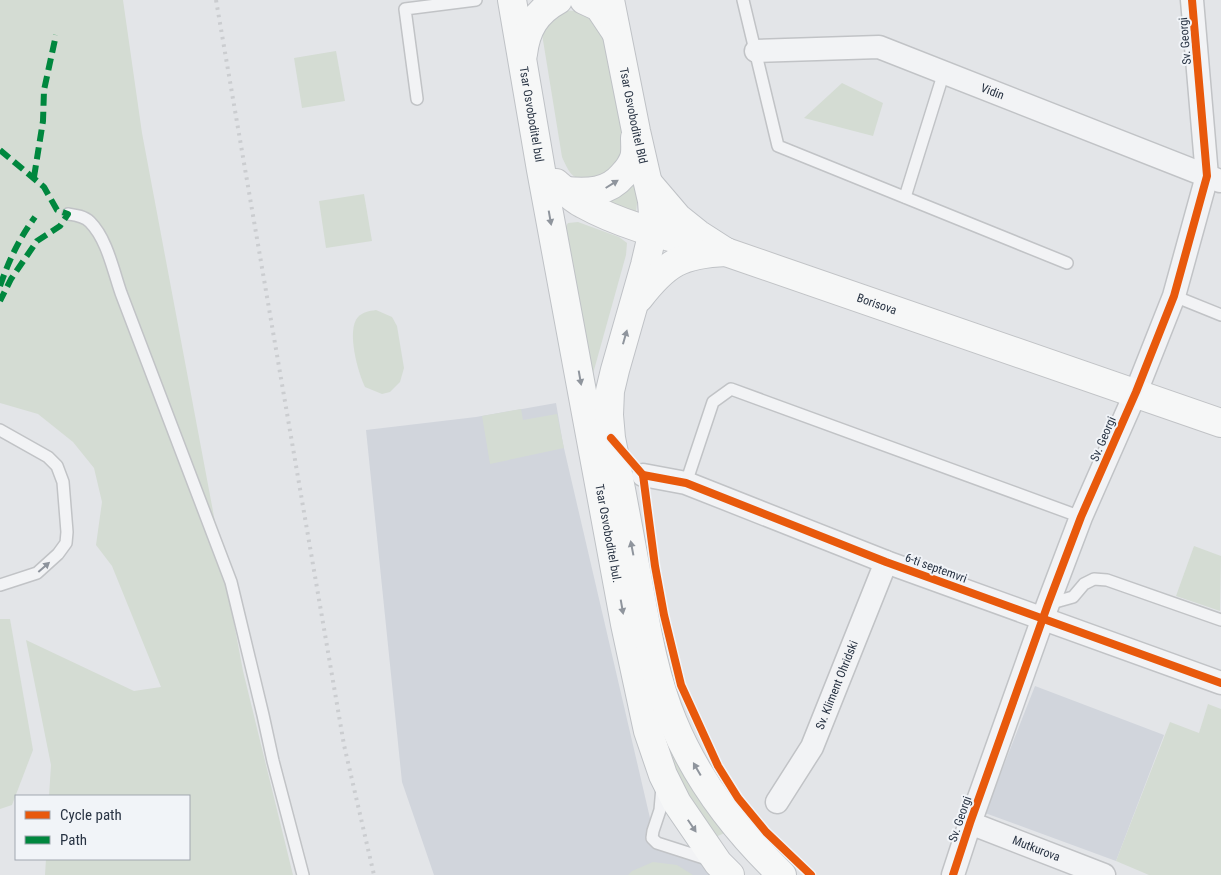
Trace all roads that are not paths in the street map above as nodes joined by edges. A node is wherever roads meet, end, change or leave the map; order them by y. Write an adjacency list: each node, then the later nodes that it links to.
1 (476, 0): 9 (lane)
2 (512, 0): 13 (main road, Tsar Osvoboditel bul)
3 (558, 0): 13 (main road)
4 (584, 0): 11 (main road)
5 (610, 0): 11 (main road, Tsar Osvoboditel Bld)
6 (629, 0): 11 (main road)
7 (743, 0): 12 (lane)
8 (1192, 0): 18 (street, Sv. Georgi)
9 (440, 2): 10 (lane)
10 (404, 5): 15 (lane)
11 (617, 34): 16 (main road, Tsar Osvoboditel Bld)
12 (756, 52): 14 (street, Vidin); 21 (lane)
13 (523, 58): 17 (main road, Tsar Osvoboditel bul)
14 (944, 72): 18 (street, Vidin); 21 (lane)
15 (417, 99)
16 (636, 131): 19 (main road, Tsar Osvoboditel Bld); 20 (main road, one-way to 16)
17 (541, 170): 20 (main road, Borisova); 40 (main road, Tsar Osvoboditel bul., one-way to 40)
18 (1216, 177): 26 (street, Sv. Georgi)
19 (649, 184): 23 (main road, Tsar Osvoboditel Bld); 24 (main road)
20 (565, 191): 23 (main road, Borisova)
21 (905, 197): 25 (lane)
22 (68, 214): 45 (lane)
23 (653, 231): 24 (main road, Borisova); 27 (main road, Tsar Osvoboditel bul.)
24 (726, 252): 27 (main road); 29 (main road, Borisova)
25 (1067, 263)
26 (1174, 296): 28 (lane); 29 (street, Sv. Georgi)
27 (634, 304): 43 (main road, Tsar Osvoboditel bul., one-way to 27)
28 (1221, 315)
29 (1136, 392): 30 (main road, Borisova); 34 (street, Sv. Georgi)
30 (1221, 423)
31 (0, 430): 36 (lane, one-way to 31)
32 (643, 475): 33 (street, 6-ti septemvri)
33 (686, 483): 34 (lane); 35 (street, 6-ti septemvri)
34 (1081, 517): 37 (street, Sv. Georgi)
35 (886, 562): 37 (street, 6-ti septemvri); 41 (street, Sv. Kliment Ohridski)
36 (0, 585)
37 (1046, 611): 38 (lane); 39 (street, 6-ti septemvri); 42 (street, Sv. Georgi)
38 (1221, 620)
39 (1221, 683)
40 (663, 776): 44 (main road, Tsar Osvoboditel bul., one-way to 44); 44 (lane)
41 (778, 802)
42 (970, 823): 47 (street, Sv. Georgi); 48 (street, Mutkurova)
43 (742, 834): 44 (main road); 46 (main road, Tsar Osvoboditel bul.)
44 (724, 871)
45 (303, 875)
46 (782, 875)
47 (952, 875)
48 (1104, 875)

